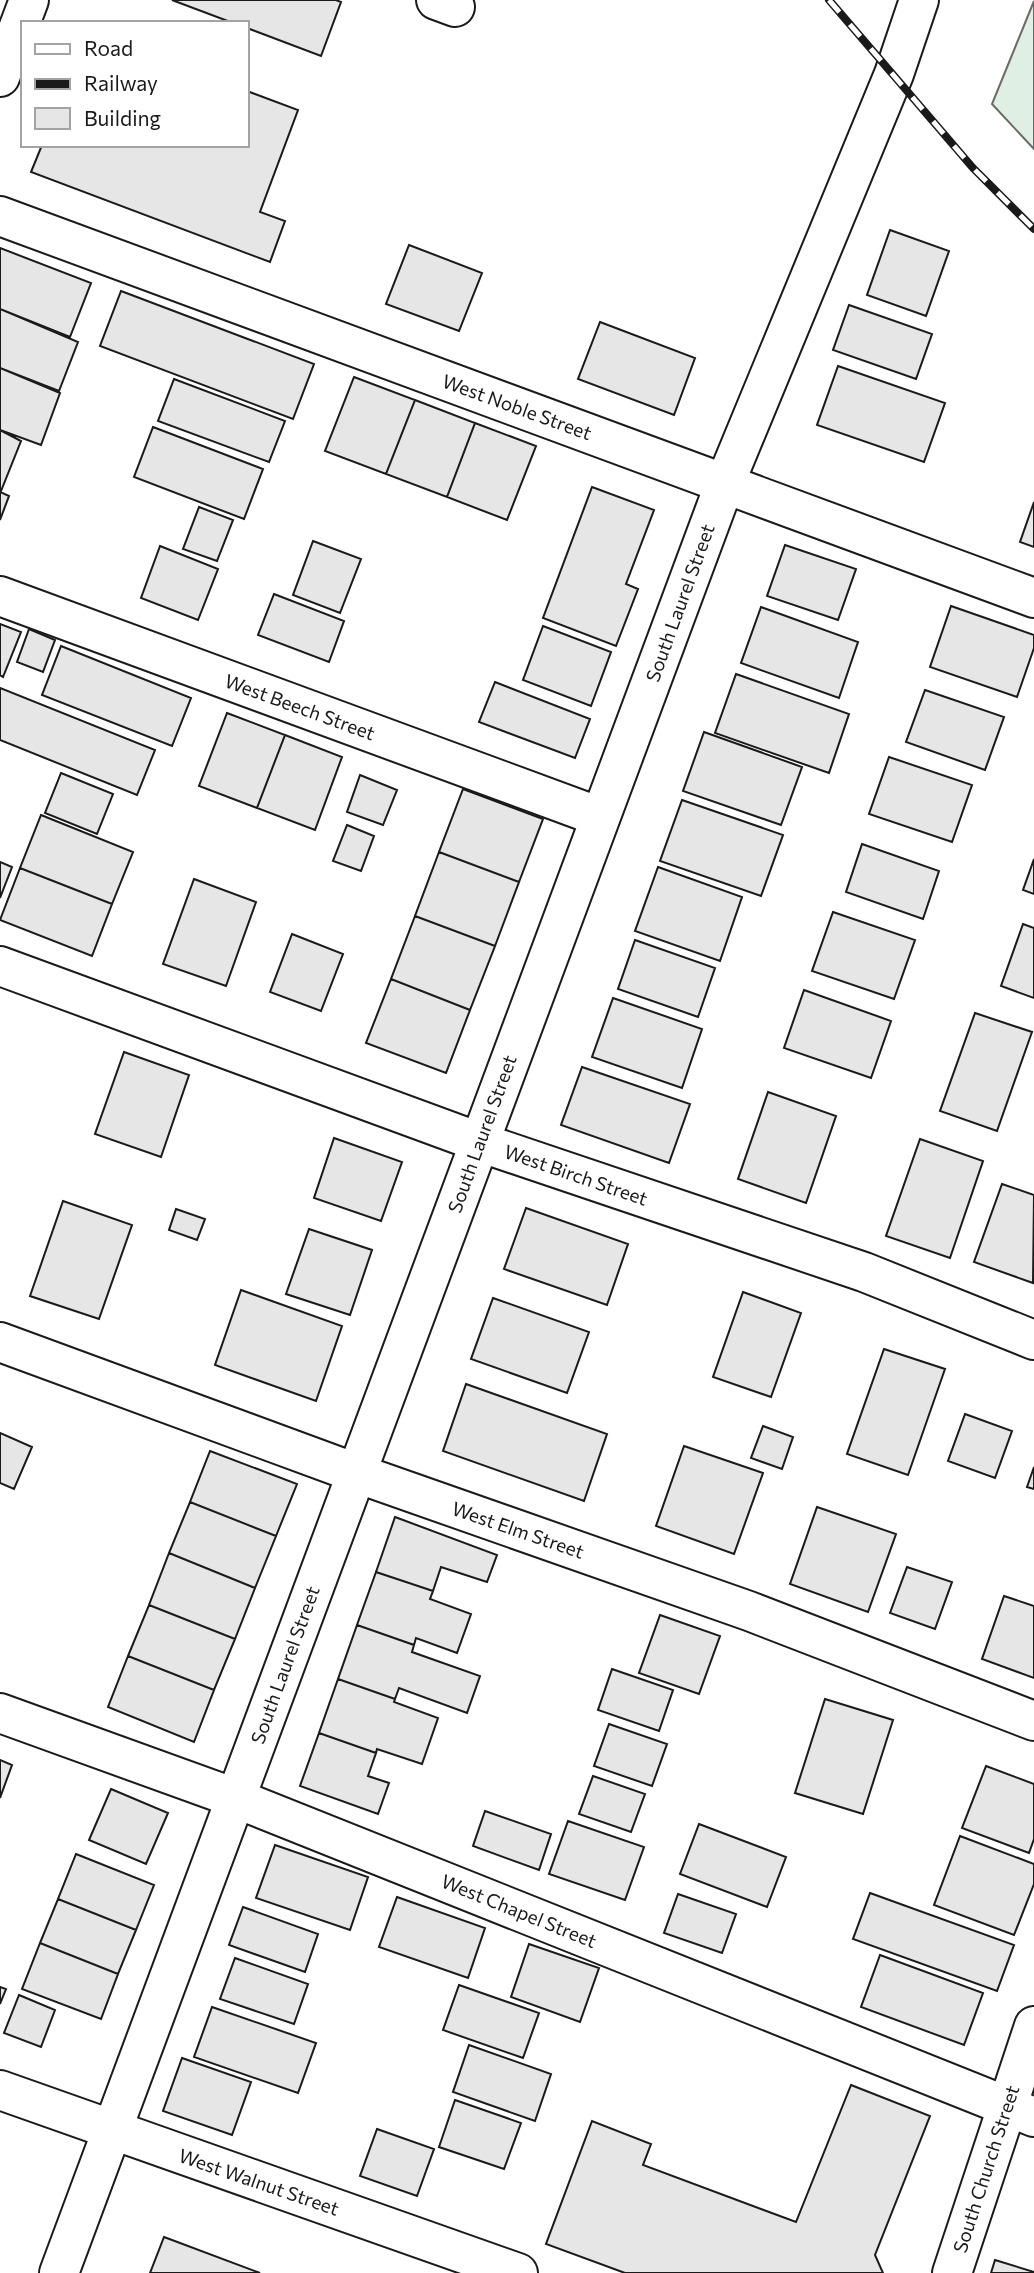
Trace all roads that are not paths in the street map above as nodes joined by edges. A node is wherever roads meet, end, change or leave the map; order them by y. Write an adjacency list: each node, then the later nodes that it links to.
1 (29, 0): 4 (main road)
2 (919, 0): 7 (main road, South Laurel Street)
3 (21, 21): 5 (main road)
4 (21, 21)
5 (0, 77)
6 (0, 216): 7 (main road, West Noble Street)
7 (725, 483): 9 (main road, West Noble Street); 10 (main road, South Laurel Street)
8 (0, 596): 10 (main road, West Beech Street)
9 (1034, 598)
10 (600, 817): 12 (main road, South Laurel Street)
11 (0, 966): 12 (main road, West Birch Street)
12 (479, 1142): 13 (main road, West Birch Street); 15 (main road, South Laurel Street)
13 (1034, 1340)
14 (0, 1342): 15 (main road, West Elm Street)
15 (356, 1473): 17 (main road, West Elm Street); 18 (main road, South Laurel Street)
16 (0, 1713): 18 (main road, West Chapel Street)
17 (1034, 1721)
18 (235, 1798): 21 (main road, West Chapel Street); 22 (main road, South Laurel Street)
19 (1034, 2026): 21 (main road, South Church Street)
20 (0, 2090): 22 (main road, West Walnut Street)
21 (1020, 2112): 25 (main road, South Church Street)
22 (112, 2130): 23 (main road, South Laurel Street); 24 (main road, West Walnut Street)
23 (59, 2273)
24 (517, 2273)
25 (952, 2273)

